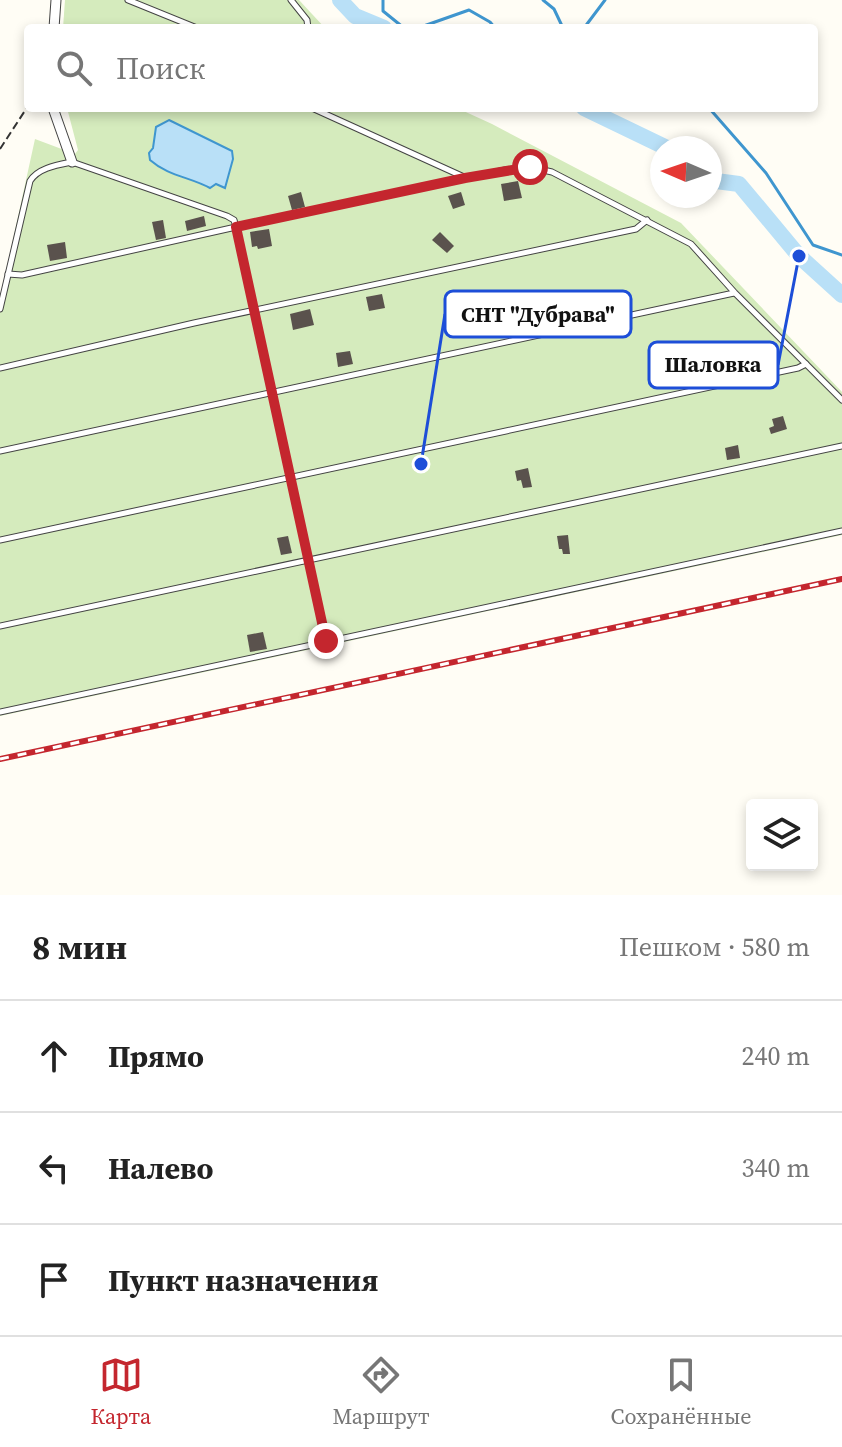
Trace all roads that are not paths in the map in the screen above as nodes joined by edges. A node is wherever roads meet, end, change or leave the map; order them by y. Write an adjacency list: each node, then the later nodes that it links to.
1 (56, 0): 4 (street)
2 (128, 0): 5 (lane)
3 (291, 0): 6 (lane)
4 (54, 24)
5 (187, 24)
6 (308, 24)
7 (54, 112): 9 (street)
8 (321, 112): 10 (lane)
9 (72, 162): 12 (lane); 13 (lane)
10 (465, 178): 11 (lane); 12 (lane)
11 (647, 220): 14 (lane); 16 (lane)
12 (236, 227): 13 (lane); 16 (lane)
13 (8, 274): 15 (lane)
14 (735, 293): 17 (lane); 19 (lane)
15 (0, 309)
16 (255, 311): 18 (lane); 19 (lane)
17 (806, 364): 20 (lane); 23 (lane)
18 (0, 368)
19 (273, 394): 22 (lane); 23 (lane)
20 (842, 400)
21 (842, 446): 26 (lane)
22 (0, 451)
23 (290, 476): 25 (lane); 26 (lane)
24 (842, 531): 28 (lane)
25 (0, 540)
26 (308, 558): 27 (lane); 28 (lane)
27 (0, 626)
28 (326, 641): 29 (lane)
29 (0, 712)

